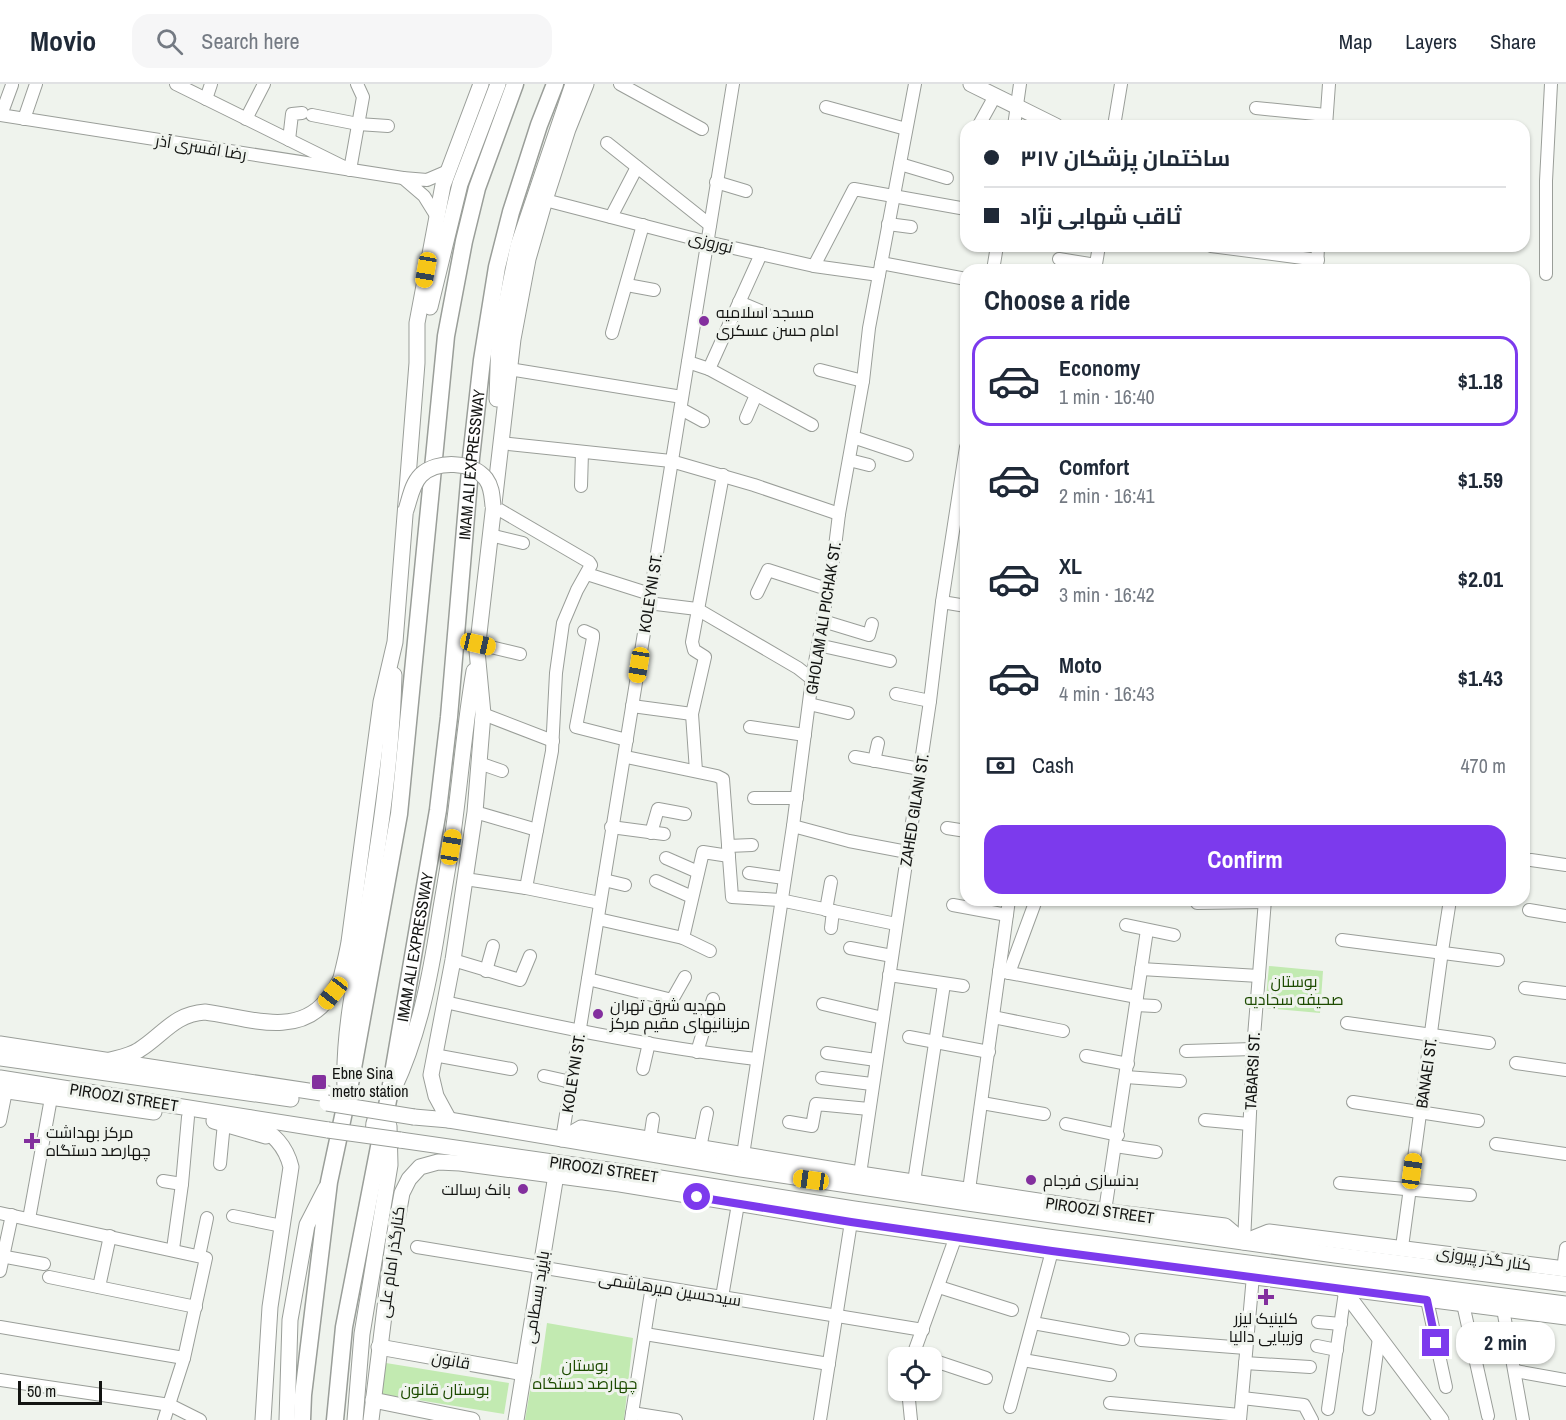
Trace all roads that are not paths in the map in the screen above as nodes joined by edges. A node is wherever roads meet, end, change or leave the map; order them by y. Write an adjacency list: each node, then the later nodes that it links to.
1 (36, 84): 27 (street)
2 (211, 84): 22 (street)
3 (264, 84): 28 (street)
4 (357, 84): 35 (street)
5 (481, 84): 44 (main road)
6 (498, 84): 74 (main road)
7 (515, 84): 243 (highway)
8 (555, 84): 246 (highway, IMAM ALI EXPRESSWAY)
9 (573, 84): 85 (main road)
10 (586, 84): 50 (main road)
11 (733, 84): 47 (street, KOLEYNI ST.)
12 (915, 84): 38 (street, GHOLAM ALI PICHAK ST.)
13 (971, 84): 21 (main road)
14 (1020, 84): 24 (street)
15 (1121, 84): 32 (street)
16 (1329, 84): 34 (street)
17 (1551, 84): 66 (street)
18 (12, 85): 26 (street)
19 (179, 85): 22 (street)
20 (628, 86): 37 (street)
21 (995, 96): 24 (main road); 29 (street)
22 (206, 99): 28 (street)
23 (826, 107): 38 (street)
24 (1017, 107): 30 (street); 31 (main road)
25 (1256, 108): 33 (street)
26 (0, 115): 27 (street, رضا افسری آذر)
27 (24, 119): 43 (street, رضا افسری آذر)
28 (246, 119): 39 (street)
29 (982, 120)
30 (1015, 120)
31 (1044, 120)
32 (1115, 120)
33 (1321, 120)
34 (1326, 120)
35 (358, 124): 36 (street); 39 (street); 43 (street)
36 (388, 126)
37 (702, 129)
38 (906, 129): 41 (street, GHOLAM ALI PICHAK ST.)
39 (289, 140): 43 (street)
40 (607, 143): 42 (street)
41 (900, 164): 46 (street); 49 (street, GHOLAM ALI PICHAK ST.)
42 (637, 167): 53 (street); 56 (street)
43 (350, 170): 45 (street, رضا افسری آذر)
44 (448, 171): 45 (street, رضا افسری آذر); 52 (main road)
45 (403, 178): 52 (street)
46 (947, 178)
47 (716, 182): 48 (street); 56 (street, KOLEYNI ST.)
48 (746, 191)
49 (893, 195): 51 (street); 54 (street, GHOLAM ALI PICHAK ST.); 64 (street)
50 (544, 200): 53 (street, نوروزی); 75 (main road)
51 (960, 208)
52 (437, 217): 74 (main road)
53 (611, 217): 55 (street, نوروزی)
54 (888, 224): 57 (street); 65 (street, GHOLAM ALI PICHAK ST.)
55 (643, 225): 58 (street, نوروزی); 68 (street)
56 (710, 225): 58 (street, KOLEYNI ST.)
57 (911, 226)
58 (707, 242): 60 (street, نوروزی); 73 (street, KOLEYNI ST.)
59 (1246, 252): 63 (street)
60 (761, 254): 64 (street, نوروزی); 70 (street)
61 (1059, 259): 62 (street)
62 (1082, 264)
63 (1312, 264)
64 (814, 266): 65 (street, نوروزی)
65 (880, 269): 67 (street, نوروزی); 78 (street, GHOLAM ALI PICHAK ST.)
66 (1546, 274)
67 (960, 278)
68 (627, 285): 69 (street); 72 (street)
69 (654, 290)
70 (739, 302): 71 (street); 76 (street)
71 (765, 313)
72 (612, 333)
73 (688, 362): 76 (street); 80 (street, KOLEYNI ST.)
74 (417, 363): 95 (main road)
75 (509, 369): 80 (street); 85 (main road)
76 (709, 369): 79 (street)
77 (820, 370): 78 (street)
78 (863, 381): 84 (street, GHOLAM ALI PICHAK ST.)
79 (756, 395): 81 (street); 83 (street)
80 (682, 403): 82 (street); 89 (street, KOLEYNI ST.)
81 (746, 418)
82 (703, 420)
83 (812, 425)
84 (853, 437): 87 (street); 88 (street, GHOLAM ALI PICHAK ST.)
85 (500, 441): 86 (street); 94 (main road)
86 (582, 452): 89 (street); 92 (street)
87 (908, 455)
88 (849, 460): 90 (street); 96 (street, GHOLAM ALI PICHAK ST.)
89 (671, 461): 91 (street); 102 (street, KOLEYNI ST.)
90 (869, 465)
91 (723, 475): 96 (street); 105 (street)
92 (581, 486)
93 (960, 486): 103 (street, ZAHED GILANI ST.)
94 (493, 506): 95 (main road, bridge); 97 (main road); 99 (street)
95 (406, 510): 109 (main road)
96 (839, 514): 100 (street, GHOLAM ALI PICHAK ST.)
97 (490, 535): 98 (street); 111 (main road)
98 (523, 543)
99 (589, 570): 102 (street); 122 (street)
100 (827, 589): 101 (street); 106 (street, GHOLAM ALI PICHAK ST.)
101 (757, 593)
102 (649, 598): 105 (street); 118 (street, KOLEYNI ST.)
103 (942, 602): 104 (street); 116 (street, ZAHED GILANI ST.)
104 (960, 605)
105 (697, 609): 114 (street); 121 (street)
106 (823, 621): 107 (street); 110 (street, GHOLAM ALI PICHAK ST.)
107 (872, 624)
108 (584, 631): 123 (street)
109 (395, 642): 228 (main road); 243 (main road)
110 (818, 645): 113 (street); 114 (street, GHOLAM ALI PICHAK ST.)
111 (478, 647): 112 (street); 120 (main road); 246 (main road)
112 (520, 654)
113 (890, 661)
114 (812, 679): 117 (street, GHOLAM ALI PICHAK ST.)
115 (896, 694): 116 (street)
116 (930, 701): 133 (street, ZAHED GILANI ST.)
117 (808, 705): 119 (street); 125 (street, GHOLAM ALI PICHAK ST.)
118 (632, 706): 121 (street); 126 (street, KOLEYNI ST.)
119 (848, 713)
120 (483, 714): 127 (street); 132 (main road)
121 (692, 714): 135 (street)
122 (553, 723): 123 (street); 127 (street)
123 (576, 727): 126 (street)
124 (750, 727): 125 (street)
125 (805, 735): 137 (street, GHOLAM ALI PICHAK ST.)
126 (627, 740): 141 (street, KOLEYNI ST.)
127 (553, 741): 143 (street)
128 (878, 743): 131 (street)
129 (855, 757): 131 (street)
130 (631, 758): 135 (street)
131 (874, 761): 133 (street)
132 (479, 764): 134 (street); 138 (main road)
133 (920, 769): 149 (street, ZAHED GILANI ST.)
134 (502, 771)
135 (696, 771): 148 (street)
136 (754, 798): 137 (street)
137 (797, 798): 140 (street, GHOLAM ALI PICHAK ST.)
138 (475, 812): 143 (street); 156 (main road)
139 (685, 814): 145 (street)
140 (793, 826): 149 (street); 155 (street, GHOLAM ALI PICHAK ST.)
141 (612, 827): 145 (street); 157 (street, KOLEYNI ST.)
142 (947, 828): 144 (street)
143 (537, 830): 161 (street)
144 (960, 830)
145 (651, 833): 146 (street)
146 (664, 834)
147 (752, 845): 148 (street)
148 (728, 851): 153 (street); 163 (street)
149 (907, 852): 175 (street, ZAHED GILANI ST.)
150 (666, 858): 153 (street)
151 (1531, 860): 152 (street)
152 (1566, 865)
153 (698, 872): 162 (street)
154 (749, 873): 155 (street)
155 (784, 878): 163 (street, GHOLAM ALI PICHAK ST.)
156 (465, 879): 161 (street); 188 (main road)
157 (604, 880): 160 (street); 164 (street, KOLEYNI ST.)
158 (656, 881): 162 (street)
159 (831, 882): 170 (street)
160 (625, 885)
161 (526, 888): 164 (street)
162 (692, 897): 180 (street)
163 (780, 900): 170 (street); 225 (street, GHOLAM ALI PICHAK ST.)
164 (600, 903): 174 (street, KOLEYNI ST.)
165 (953, 905): 172 (street)
166 (1008, 906): 172 (street)
167 (1033, 906): 192 (street)
168 (1265, 906): 194 (street, TABARSI ST.)
169 (1449, 906): 185 (street, BANAEI ST.)
170 (830, 910): 175 (street); 177 (street)
171 (1530, 910): 173 (street)
172 (1007, 915): 192 (street)
173 (1566, 916)
174 (598, 919): 180 (street); 196 (street, KOLEYNI ST.)
175 (896, 924): 187 (street, ZAHED GILANI ST.)
176 (1126, 925): 178 (street)
177 (831, 928)
178 (1147, 930): 179 (street); 190 (street)
179 (1174, 935)
180 (683, 938): 184 (street)
181 (1342, 940): 185 (street)
182 (493, 946): 191 (street)
183 (850, 948): 187 (street)
184 (710, 951)
185 (1442, 951): 189 (street); 211 (street, BANAEI ST.)
186 (530, 956): 191 (street)
187 (892, 956): 193 (street, ZAHED GILANI ST.)
188 (453, 960): 191 (street); 203 (main road)
189 (1498, 960)
190 (1141, 969): 194 (street); 202 (street)
191 (486, 971)
192 (1004, 972): 202 (street); 206 (street)
193 (889, 975): 197 (street); 207 (street, ZAHED GILANI ST.)
194 (1259, 976): 217 (street, TABARSI ST.)
195 (685, 977): 196 (street)
196 (588, 979): 210 (street, KOLEYNI ST.)
197 (944, 984): 198 (street); 213 (street)
198 (963, 986)
199 (1525, 988): 200 (street)
200 (1566, 993)
201 (713, 999): 219 (street)
202 (1136, 1001): 205 (street); 230 (street)
203 (445, 1002): 210 (street); 222 (main road)
204 (823, 1004): 207 (street)
205 (1155, 1006)
206 (993, 1017): 209 (street); 220 (street)
207 (883, 1018): 226 (street, ZAHED GILANI ST.)
208 (1347, 1023): 211 (street)
209 (1063, 1031)
210 (579, 1032): 215 (street); 237 (street, KOLEYNI ST.)
211 (1432, 1033): 214 (street); 250 (street, BANAEI ST.)
212 (909, 1037): 213 (street)
213 (935, 1042): 220 (street); 281 (street)
214 (1489, 1042)
215 (650, 1043): 219 (street); 231 (street)
216 (0, 1044): 227 (main road, PIROOZI STREET)
217 (1253, 1049): 218 (street); 262 (street, TABARSI ST.)
218 (1186, 1051)
219 (697, 1052): 225 (street)
220 (989, 1052): 245 (street)
221 (827, 1053): 226 (street)
222 (434, 1055): 232 (street); 256 (main road)
223 (1086, 1056): 230 (street)
224 (0, 1058): 227 (main road, PIROOZI STREET)
225 (756, 1059): 272 (street, GHOLAM ALI PICHAK ST.)
226 (876, 1060): 239 (street, ZAHED GILANI ST.)
227 (68, 1061): 228 (main road, PIROOZI STREET); 242 (main road, PIROOZI STREET)
228 (107, 1062): 242 (main road, PIROOZI STREET)
229 (1516, 1063): 233 (street)
230 (1128, 1064): 235 (street)
231 (643, 1069)
232 (511, 1070)
233 (1566, 1070)
234 (544, 1076): 237 (street)
235 (1126, 1077): 238 (street); 266 (street)
236 (822, 1078): 239 (street)
237 (571, 1082): 264 (street, KOLEYNI ST.)
238 (1180, 1082)
239 (872, 1084): 247 (street, ZAHED GILANI ST.)
240 (2, 1086): 241 (main road); 253 (main road, PIROOZI STREET); 255 (street)
241 (51, 1098): 252 (main road); 290 (street)
242 (328, 1098): 246 (main road, PIROOZI STREET, bridge); 248 (main road, PIROOZI STREET)
243 (346, 1102): 278 (highway)
244 (1353, 1102): 250 (street)
245 (982, 1104): 251 (street); 284 (street)
246 (386, 1106): 248 (main road, PIROOZI STREET, bridge); 263 (main road); 365 (highway, IMAM ALI EXPRESSWAY); 366 (main road)
247 (869, 1109): 259 (street); 275 (street, ZAHED GILANI ST.)
248 (414, 1112): 256 (main road, PIROOZI STREET)
249 (706, 1113): 269 (street)
250 (1420, 1113): 258 (street); 282 (street, BANAEI ST.)
251 (1044, 1114)
252 (188, 1117): 260 (main road); 280 (street)
253 (248, 1117): 263 (main road, PIROOZI STREET, bridge); 267 (main road)
254 (653, 1119): 265 (street)
255 (0, 1120)
256 (449, 1120): 264 (main road, PIROOZI STREET)
257 (1205, 1120): 262 (street)
258 (1478, 1121)
259 (789, 1122)
260 (224, 1123): 267 (main road); 273 (street)
261 (1066, 1124): 266 (street)
262 (1249, 1124): 295 (street, TABARSI ST.)
263 (375, 1137): 277 (main road, PIROOZI STREET, bridge)
264 (562, 1139): 265 (main road, PIROOZI STREET); 272 (main road, PIROOZI STREET)
265 (650, 1139): 269 (main road, PIROOZI STREET)
266 (1116, 1141): 270 (street); 286 (street)
267 (282, 1144): 292 (main road)
268 (1496, 1144): 271 (street)
269 (700, 1148): 272 (main road, PIROOZI STREET)
270 (1156, 1152)
271 (1566, 1154)
272 (742, 1162): 275 (main road, PIROOZI STREET)
273 (220, 1164)
274 (556, 1175): 277 (main road, کنارگذر امام علی); 305 (main road, بایزید بسطامی); 332 (main road, کنارگذر امام علی)
275 (859, 1180): 281 (main road, PIROOZI STREET)
276 (163, 1181): 280 (street)
277 (628, 1181): 285 (main road); 318 (main road, PIROOZI STREET)
278 (329, 1182): 363 (main road); 364 (highway)
279 (1340, 1183): 282 (street)
280 (182, 1184): 299 (street)
281 (913, 1188): 284 (main road, PIROOZI STREET)
282 (1410, 1191): 283 (street); 297 (street, BANAEI ST.)
283 (1470, 1195)
284 (969, 1196): 286 (main road, PIROOZI STREET); 295 (main road, PIROOZI STREET)
285 (738, 1204): 291 (main road); 314 (street)
286 (1105, 1211): 295 (main road, PIROOZI STREET)
287 (6, 1214): 290 (street); 301 (street)
288 (233, 1216): 292 (street)
289 (207, 1218): 302 (street)
290 (29, 1219): 293 (street)
291 (851, 1222): 294 (main road); 321 (street)
292 (282, 1226): 362 (main road)
293 (110, 1236): 299 (street); 311 (street)
294 (956, 1236): 300 (main road); 312 (street)
295 (1244, 1242): 297 (main road); 303 (main road, PIROOZI STREET)
296 (417, 1247): 305 (street, سیدحسین میرهاشمی)
297 (1402, 1247): 303 (main road); 308 (main road, کنار گذر پیروزی)
298 (1566, 1248): 308 (street)
299 (173, 1250): 302 (street)
300 (1052, 1251): 307 (main road); 323 (street)
301 (2, 1256): 304 (street); 306 (street)
302 (199, 1256): 317 (street)
303 (1401, 1263): 308 (main road, PIROOZI STREET)
304 (44, 1264)
305 (541, 1268): 310 (street, سیدحسین میرهاشمی); 343 (main road, بایزید بسطامی)
306 (0, 1271)
307 (1253, 1276): 313 (main road); 334 (street)
308 (1564, 1276): 318 (main road)
309 (49, 1277): 311 (street)
310 (652, 1286): 314 (street, سیدحسین میرهاشمی); 327 (street)
311 (99, 1287): 317 (street)
312 (939, 1287): 320 (street); 326 (street)
313 (1343, 1290): 315 (main road); 324 (street); 328 (main road)
314 (722, 1297): 321 (street, سیدحسین میرهاشمی)
315 (1427, 1300): 316 (main road); 348 (street)
316 (1463, 1304): 319 (main road); 357 (street)
317 (196, 1307): 336 (street)
318 (1564, 1308): 319 (main road)
319 (1503, 1309): 342 (street)
320 (1012, 1310)
321 (837, 1316): 326 (street, سیدحسین میرهاشمی); 340 (street)
322 (1318, 1322): 324 (street)
323 (1033, 1323): 329 (street); 337 (street)
324 (1341, 1324): 335 (street)
325 (0, 1327): 336 (street)
326 (923, 1330): 333 (street)
327 (645, 1334): 340 (street); 358 (street)
328 (1379, 1338): 356 (street); 374 (main road)
329 (1123, 1339)
330 (1141, 1341): 334 (street)
331 (1317, 1346): 335 (street)
332 (379, 1347): 343 (main road, قانون); 350 (main road, کنارگذر امام علی)
333 (919, 1347)
334 (1246, 1348): 339 (street)
335 (1337, 1350): 355 (street)
336 (184, 1358): 353 (street)
337 (1023, 1360): 344 (street); 354 (street)
338 (942, 1363): 345 (street)
339 (1245, 1363): 341 (street); 349 (street)
340 (829, 1364): 371 (street)
341 (1311, 1367)
342 (1515, 1371): 347 (street); 375 (street)
343 (524, 1373): 369 (main road, بایزید بسطامی)
344 (1110, 1375)
345 (986, 1378)
346 (0, 1380): 353 (street)
347 (1566, 1380)
348 (1446, 1387)
349 (1242, 1398): 359 (street); 373 (street)
350 (373, 1400): 367 (main road, کنارگذر امام علی); 368 (main road)
351 (909, 1401): 372 (street)
352 (1110, 1403): 359 (street)
353 (170, 1405): 360 (street); 361 (street)
354 (1010, 1407)
355 (1328, 1409)
356 (1369, 1410)
357 (1488, 1416)
358 (632, 1417): 370 (street)
359 (1240, 1417)
360 (164, 1420)
361 (200, 1420)
362 (263, 1420)
363 (287, 1420)
364 (302, 1420)
365 (335, 1420)
366 (355, 1420)
367 (371, 1420)
368 (472, 1420)
369 (516, 1420)
370 (676, 1420)
371 (823, 1420)
372 (911, 1420)
373 (1312, 1420)
374 (1441, 1420)
375 (1523, 1420)

